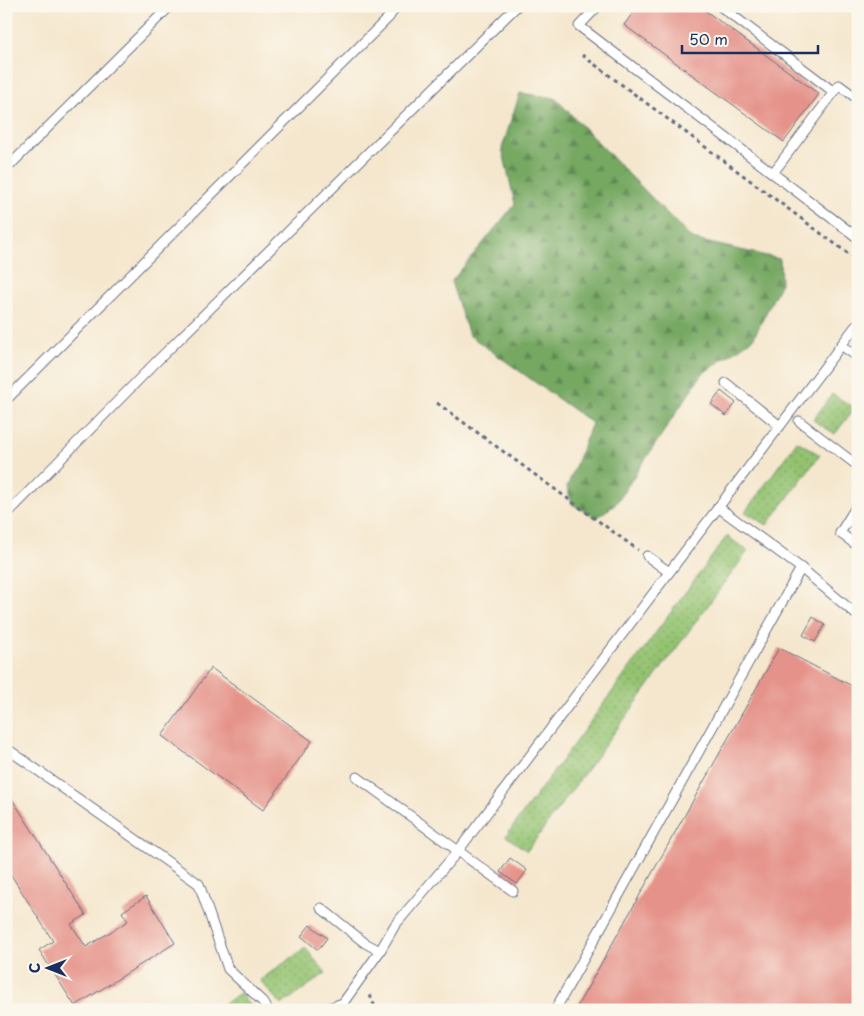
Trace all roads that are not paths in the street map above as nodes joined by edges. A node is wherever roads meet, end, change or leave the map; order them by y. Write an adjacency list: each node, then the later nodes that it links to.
1 (170, 6): 8 (lane)
2 (396, 6): 15 (lane)
3 (517, 6): 21 (lane)
4 (598, 6): 9 (lane)
5 (720, 6): 6 (lane)
6 (834, 92): 7 (lane); 9 (lane)
7 (858, 99)
8 (6, 169)
9 (773, 173): 10 (lane)
10 (858, 238)
11 (858, 323): 12 (lane)
12 (841, 344): 13 (lane); 17 (lane)
13 (858, 357)
14 (726, 383): 17 (lane)
15 (6, 400)
16 (799, 421): 18 (lane)
17 (780, 426): 20 (lane)
18 (858, 466)
19 (858, 504): 22 (lane)
20 (718, 507): 24 (lane); 25 (lane)
21 (6, 515)
22 (858, 546)
23 (647, 556): 25 (lane)
24 (801, 568): 26 (lane); 36 (lane)
25 (669, 572): 29 (lane)
26 (858, 616)
27 (6, 748): 34 (lane)
28 (357, 777): 29 (lane)
29 (458, 851): 30 (lane); 32 (lane)
30 (513, 892)
31 (321, 908): 32 (lane)
32 (380, 951): 33 (lane)
33 (345, 1006): 35 (lane)
34 (268, 1010)
35 (323, 1010)
36 (555, 1010)

